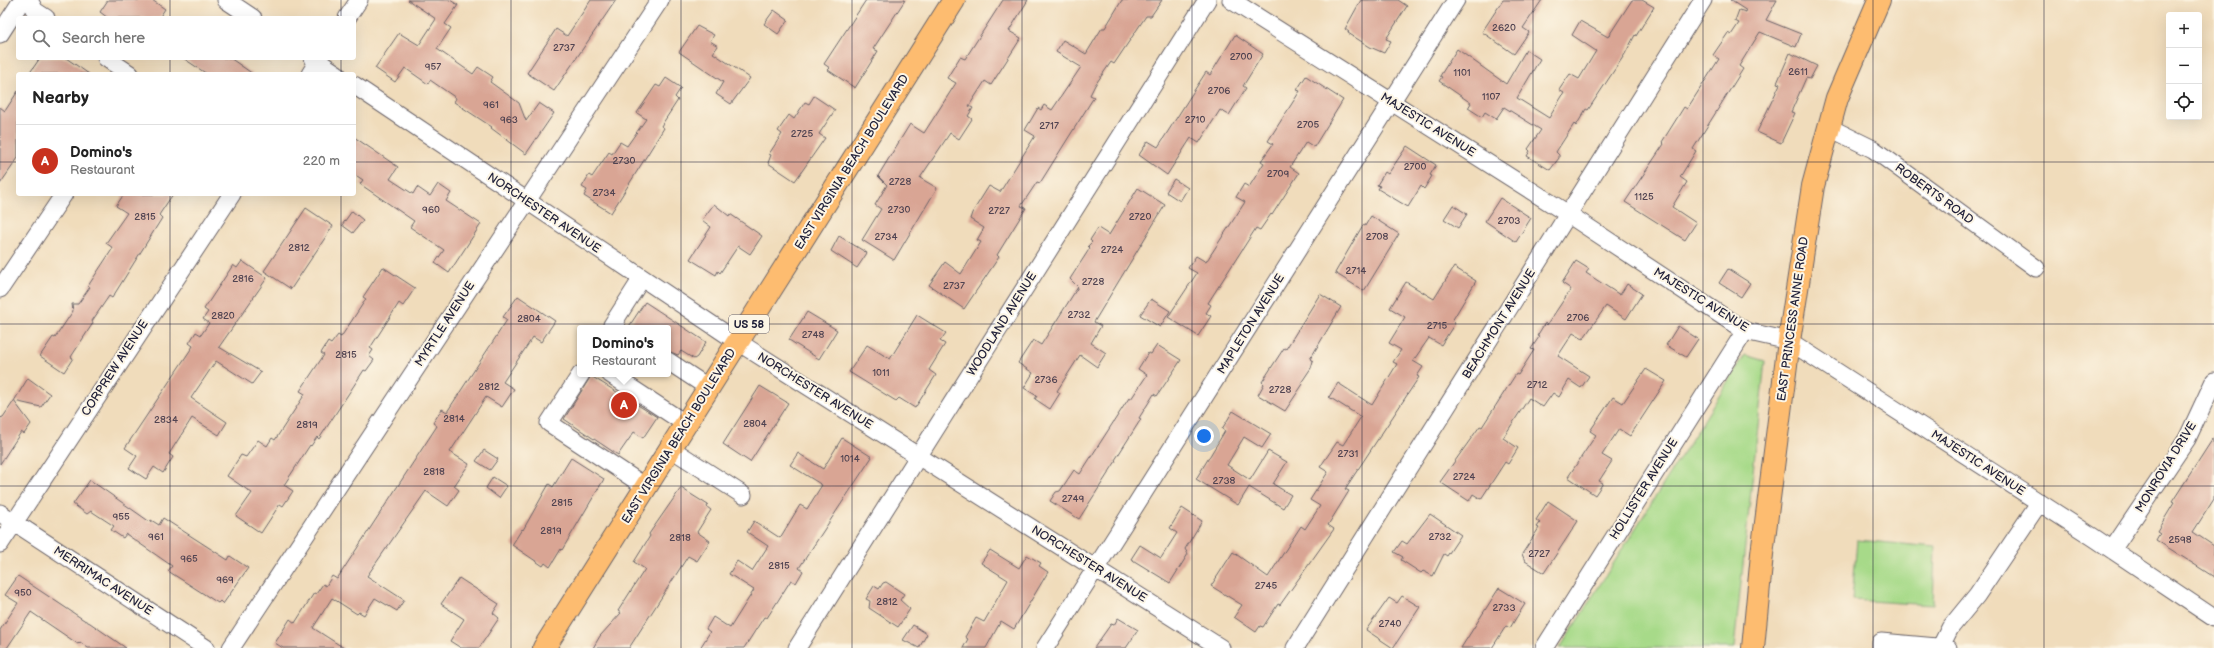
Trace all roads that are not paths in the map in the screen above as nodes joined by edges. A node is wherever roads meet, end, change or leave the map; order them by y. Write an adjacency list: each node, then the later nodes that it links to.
1 (22, 0): 15 (street)
2 (29, 0): 12 (street)
3 (226, 0): 13 (street)
4 (359, 0): 14 (street)
5 (660, 0): 25 (street, MYRTLE AVENUE)
6 (954, 0): 33 (main road, EAST VIRGINIA BEACH BOULEVARD / US 58)
7 (1207, 0): 41 (street, WOODLAND AVENUE)
8 (1231, 0): 21 (street, MAJESTIC AVENUE)
9 (1456, 0): 21 (street, MAPLETON AVENUE)
10 (1703, 0): 26 (street, BEACHMONT AVENUE)
11 (1879, 0): 22 (main road, EAST PRINCESS ANNE ROAD)
12 (43, 16)
13 (250, 16)
14 (348, 16)
15 (0, 34)
16 (109, 60): 18 (street)
17 (315, 63): 19 (street)
18 (127, 72)
19 (333, 72)
20 (356, 86): 25 (street, NORCHESTER AVENUE)
21 (1392, 102): 26 (street, MAJESTIC AVENUE); 49 (street, MAPLETON AVENUE)
22 (1828, 127): 27 (street, ROBERTS ROAD); 32 (main road, EAST PRINCESS ANNE ROAD)
23 (63, 196): 29 (street)
24 (231, 196): 46 (street, CORPREW AVENUE)
25 (526, 201): 28 (street, NORCHESTER AVENUE); 52 (street, MYRTLE AVENUE)
26 (1568, 214): 31 (street, MAJESTIC AVENUE); 57 (street, BEACHMONT AVENUE)
27 (2036, 268)
28 (642, 278): 30 (street); 33 (street, NORCHESTER AVENUE)
29 (0, 289)
30 (612, 325)
31 (1745, 331): 32 (street, MAJESTIC AVENUE); 58 (street, HOLLISTER AVENUE)
32 (1789, 341): 44 (street, MAJESTIC AVENUE); 59 (main road, EAST PRINCESS ANNE ROAD)
33 (738, 342): 38 (main road, EAST VIRGINIA BEACH BOULEVARD / US 58); 41 (street, NORCHESTER AVENUE)
34 (671, 363): 38 (street)
35 (579, 377): 42 (street)
36 (615, 377): 39 (street)
37 (2214, 381): 48 (street, MONROVIA DRIVE)
38 (709, 388): 39 (main road, EAST VIRGINIA BEACH BOULEVARD / US 58)
39 (686, 424): 40 (main road, EAST VIRGINIA BEACH BOULEVARD / US 58)
40 (670, 448): 42 (main road, EAST VIRGINIA BEACH BOULEVARD / US 58); 43 (street)
41 (918, 457): 49 (street, NORCHESTER AVENUE); 54 (street, WOODLAND AVENUE)
42 (646, 487): 53 (main road, EAST VIRGINIA BEACH BOULEVARD / US 58)
43 (743, 495)
44 (2039, 503): 48 (street, MAJESTIC AVENUE); 61 (street)
45 (0, 513): 46 (street, MERRIMAC AVENUE)
46 (14, 523): 47 (street, CORPREW AVENUE); 51 (street, MERRIMAC AVENUE)
47 (0, 544)
48 (2112, 550): 50 (street, MAJESTIC AVENUE)
49 (1096, 569): 55 (street, MAPLETON AVENUE); 56 (street, NORCHESTER AVENUE)
50 (2214, 618)
51 (206, 648)
52 (231, 648)
53 (544, 648)
54 (796, 648)
55 (1045, 648)
56 (1221, 648)
57 (1294, 648)
58 (1544, 648)
59 (1753, 648)
60 (1881, 648): 61 (street)
61 (1943, 648)

